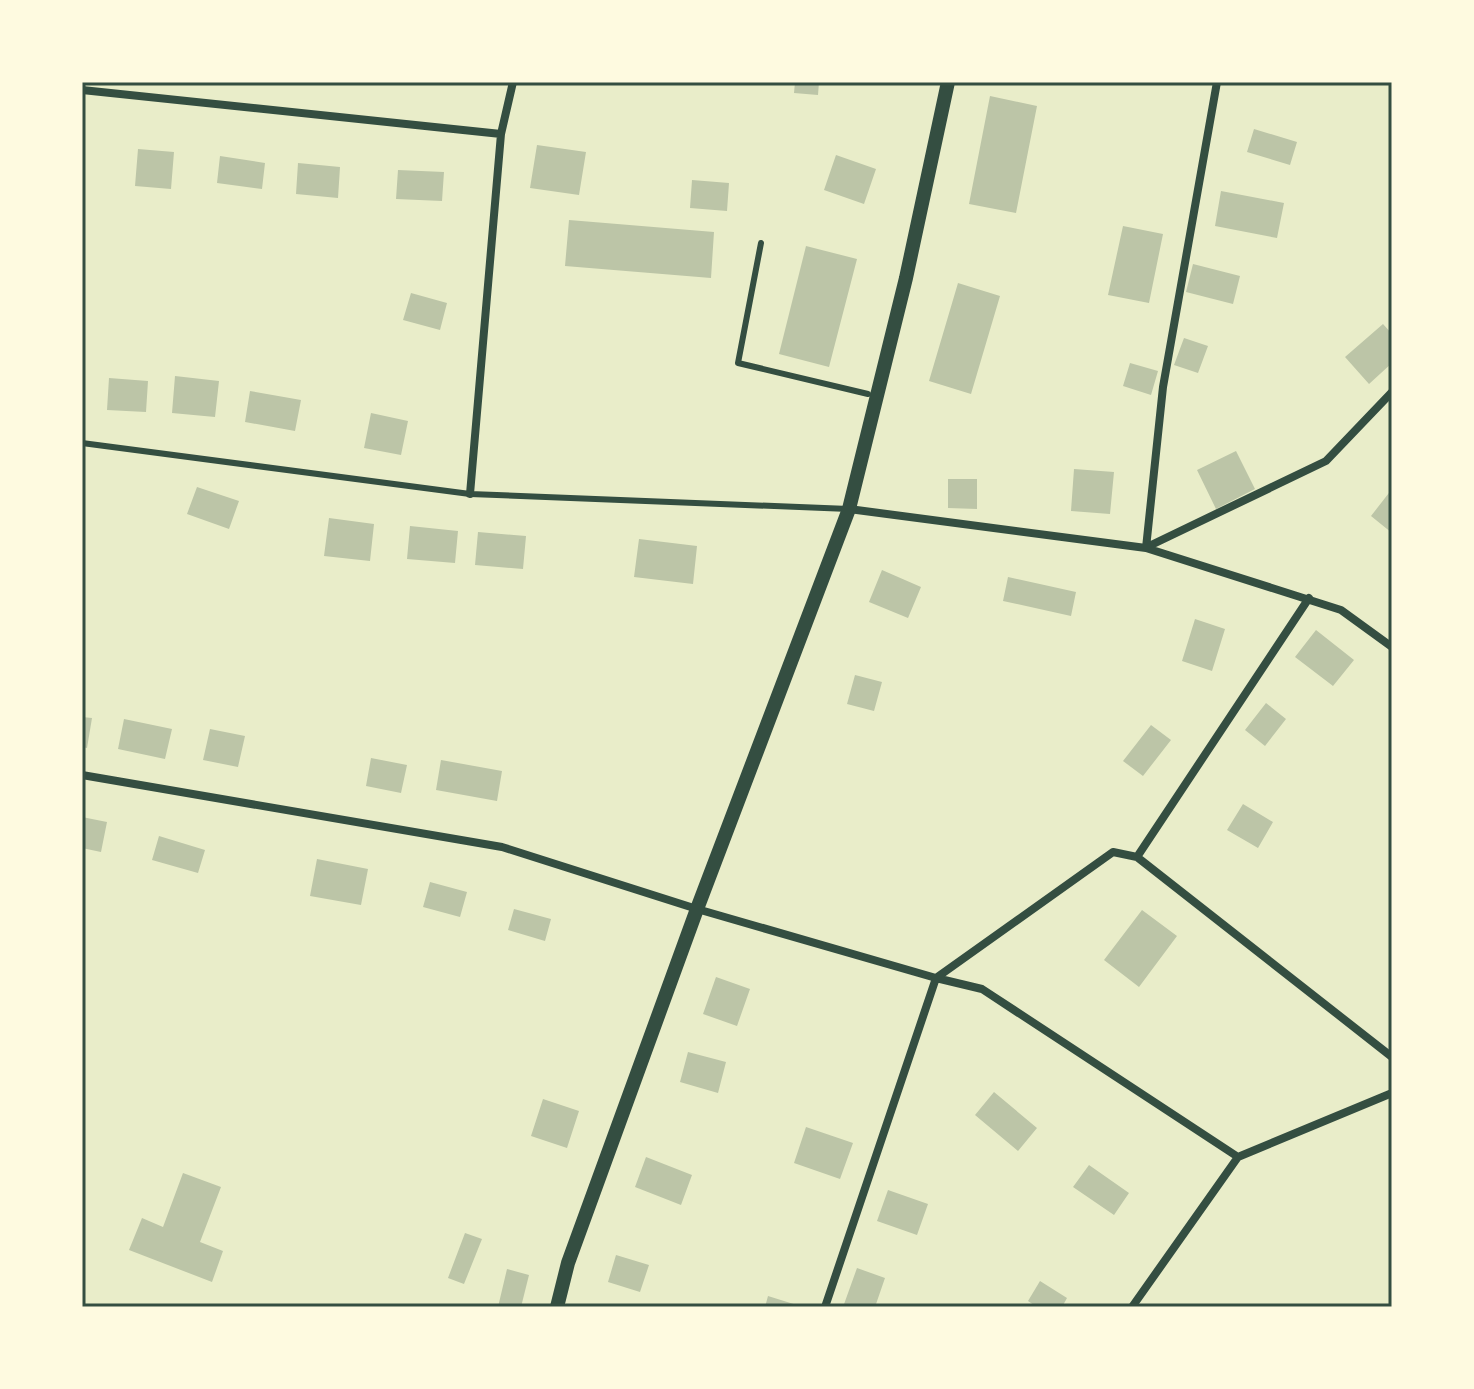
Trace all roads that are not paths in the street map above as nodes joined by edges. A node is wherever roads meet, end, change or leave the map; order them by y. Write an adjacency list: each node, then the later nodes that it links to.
1 (513, 82): 5 (street)
2 (948, 82): 11 (street)
3 (1217, 82): 12 (street)
4 (82, 90): 5 (street)
5 (501, 134): 10 (street)
6 (761, 243): 8 (lane)
7 (1392, 392): 12 (street)
8 (868, 394)
9 (82, 443): 10 (lane)
10 (470, 494): 11 (lane)
11 (849, 509): 12 (street); 17 (street)
12 (1146, 548): 13 (street)
13 (1309, 598): 14 (street); 16 (street)
14 (1392, 647)
15 (82, 775): 17 (street)
16 (1137, 857): 18 (street); 19 (street)
17 (697, 909): 18 (street); 22 (street)
18 (936, 978): 21 (street); 23 (street)
19 (1391, 1055)
20 (1392, 1093): 21 (street)
21 (1238, 1157): 24 (street)
22 (557, 1307)
23 (825, 1307)
24 (1132, 1307)

